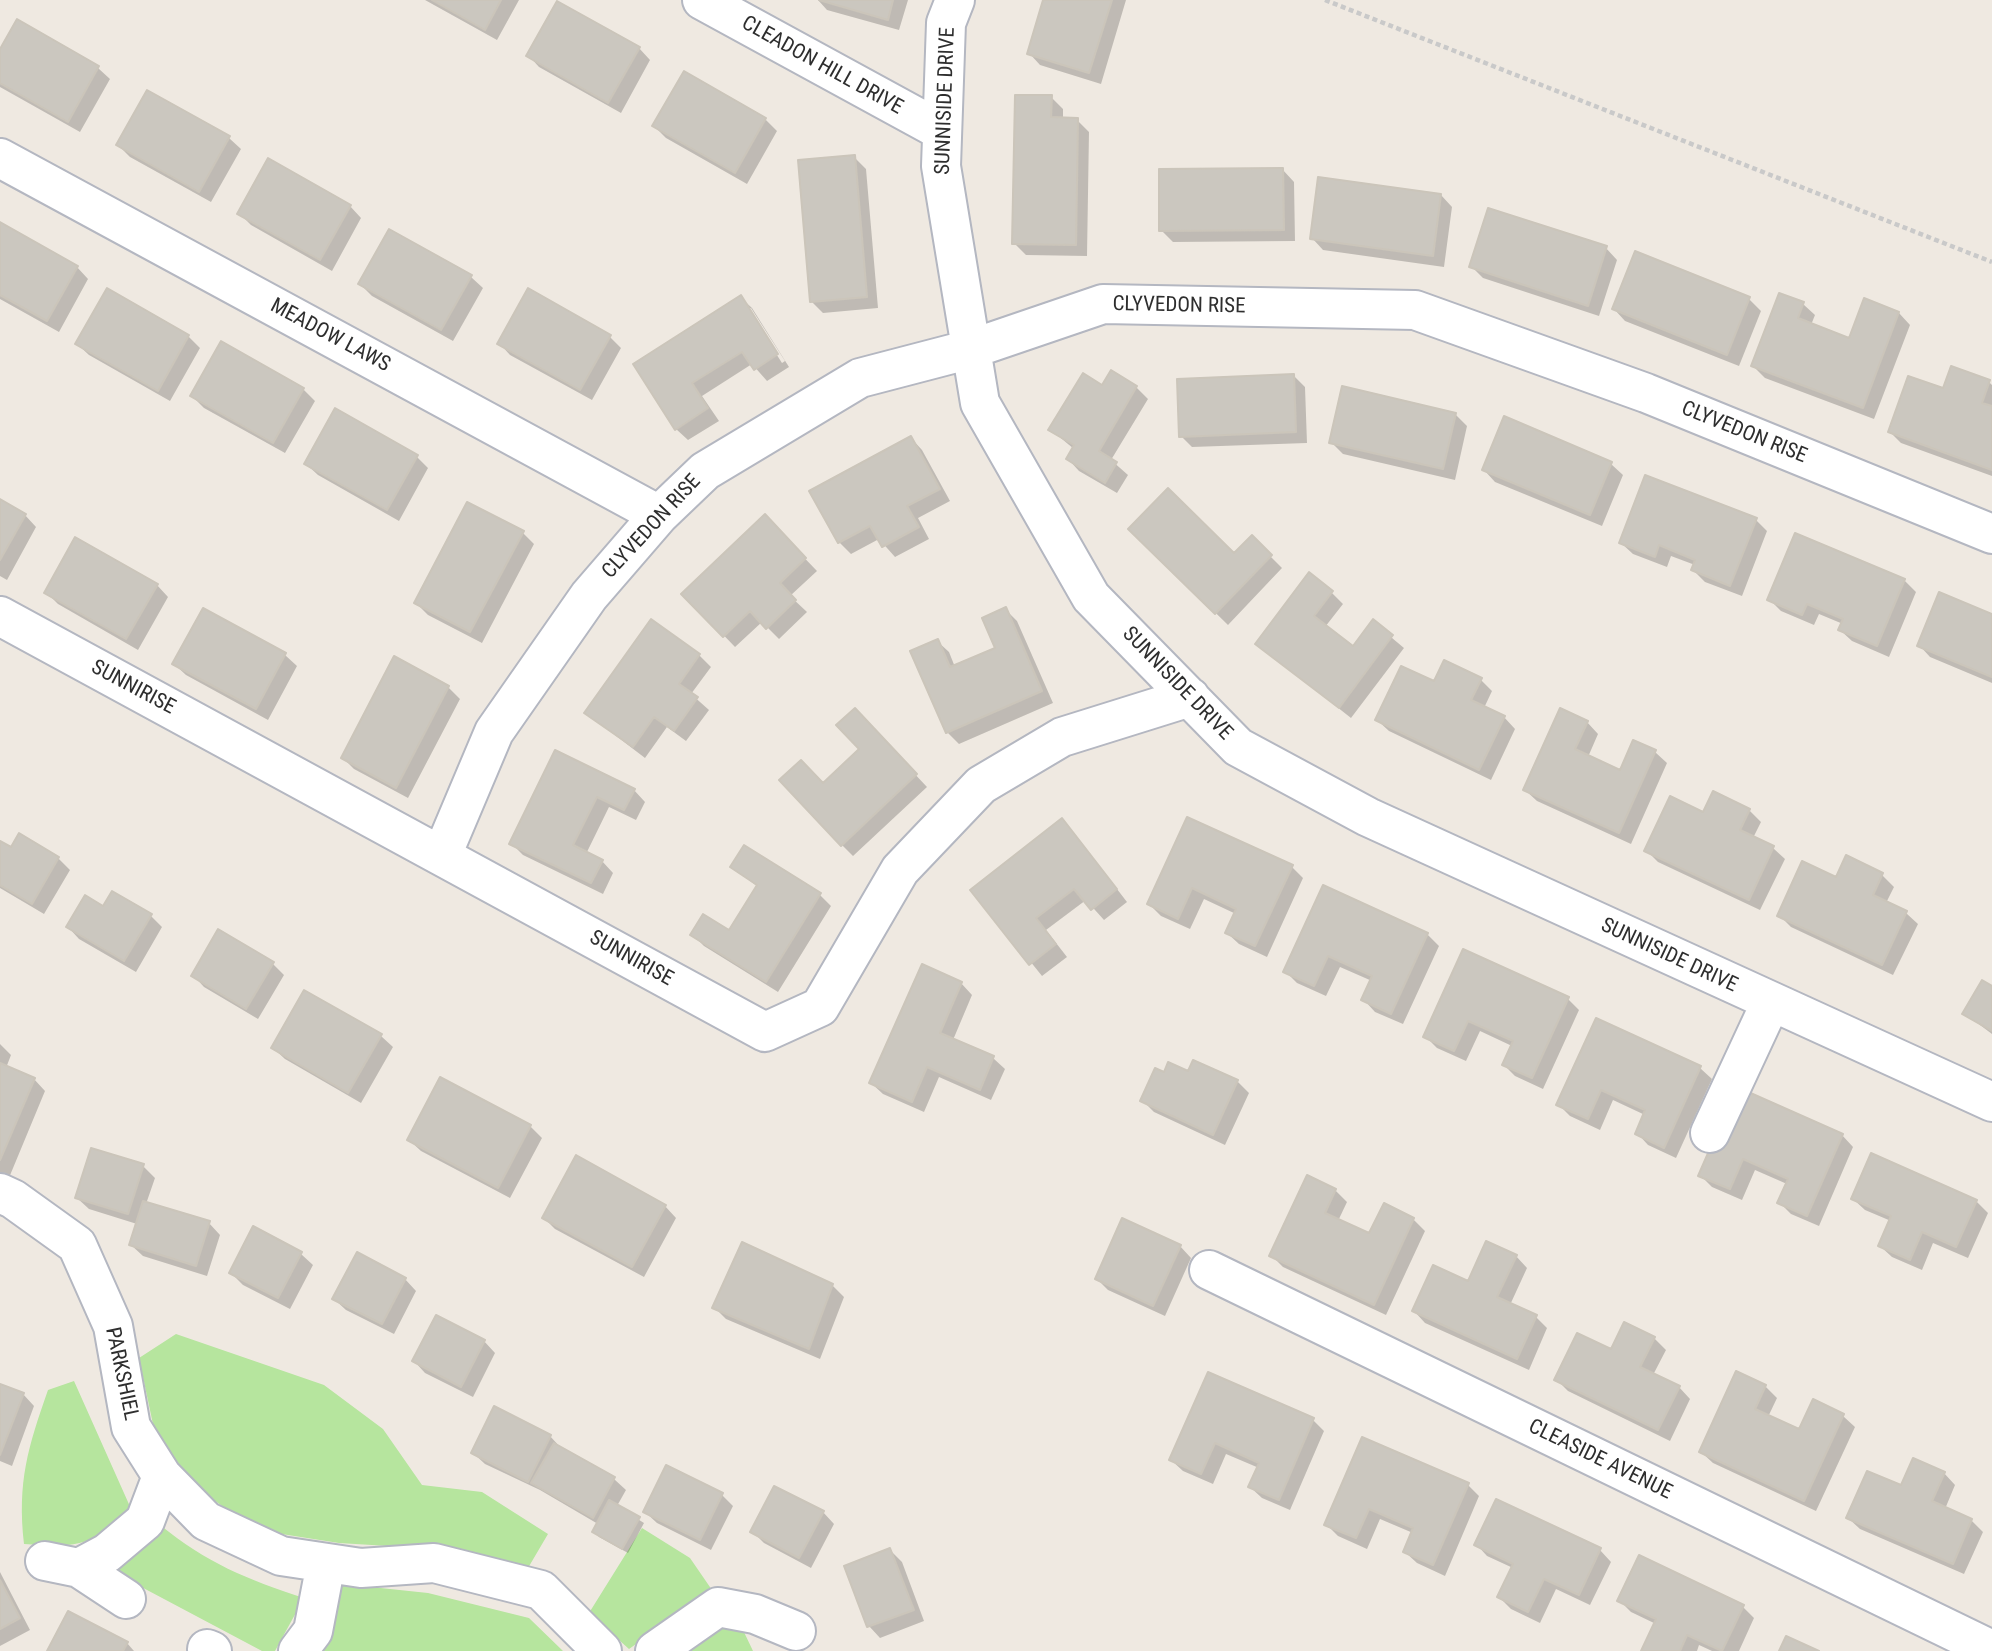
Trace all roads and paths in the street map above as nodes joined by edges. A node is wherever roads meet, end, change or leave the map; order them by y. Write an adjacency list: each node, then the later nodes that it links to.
1 (702, 0): 4 (street, CLEADON HILL DRIVE)
2 (956, 0): 4 (street, SUNNISIDE DRIVE)
3 (1325, 0): 6 (path)
4 (942, 131): 7 (street, SUNNISIDE DRIVE)
5 (0, 158): 8 (street, MEADOW LAWS)
6 (1992, 262)
7 (971, 349): 8 (street, CLYVEDON RISE); 9 (street, CLYVEDON RISE); 11 (street, SUNNISIDE DRIVE)
8 (659, 515): 12 (street, CLYVEDON RISE)
9 (1992, 534)
10 (0, 615): 12 (street, SUNNIRISE)
11 (1190, 697): 12 (street, SUNNIRISE); 13 (street, SUNNISIDE DRIVE)
12 (442, 855)
13 (1761, 997): 14 (street, SUNNISIDE DRIVE); 15 (street)
14 (1992, 1102)
15 (1703, 1127)
16 (0, 1194): 18 (street, PARKSHIEL)
17 (1209, 1270): 22 (street, CLEASIDE AVENUE)
18 (162, 1476): 19 (street, PARKSHIEL); 20 (street)
19 (326, 1563): 23 (street); 24 (street, PARKSHIEL)
20 (126, 1599)
21 (796, 1630): 25 (street)
22 (1992, 1650)
23 (298, 1651)
24 (602, 1651)
25 (655, 1651)

